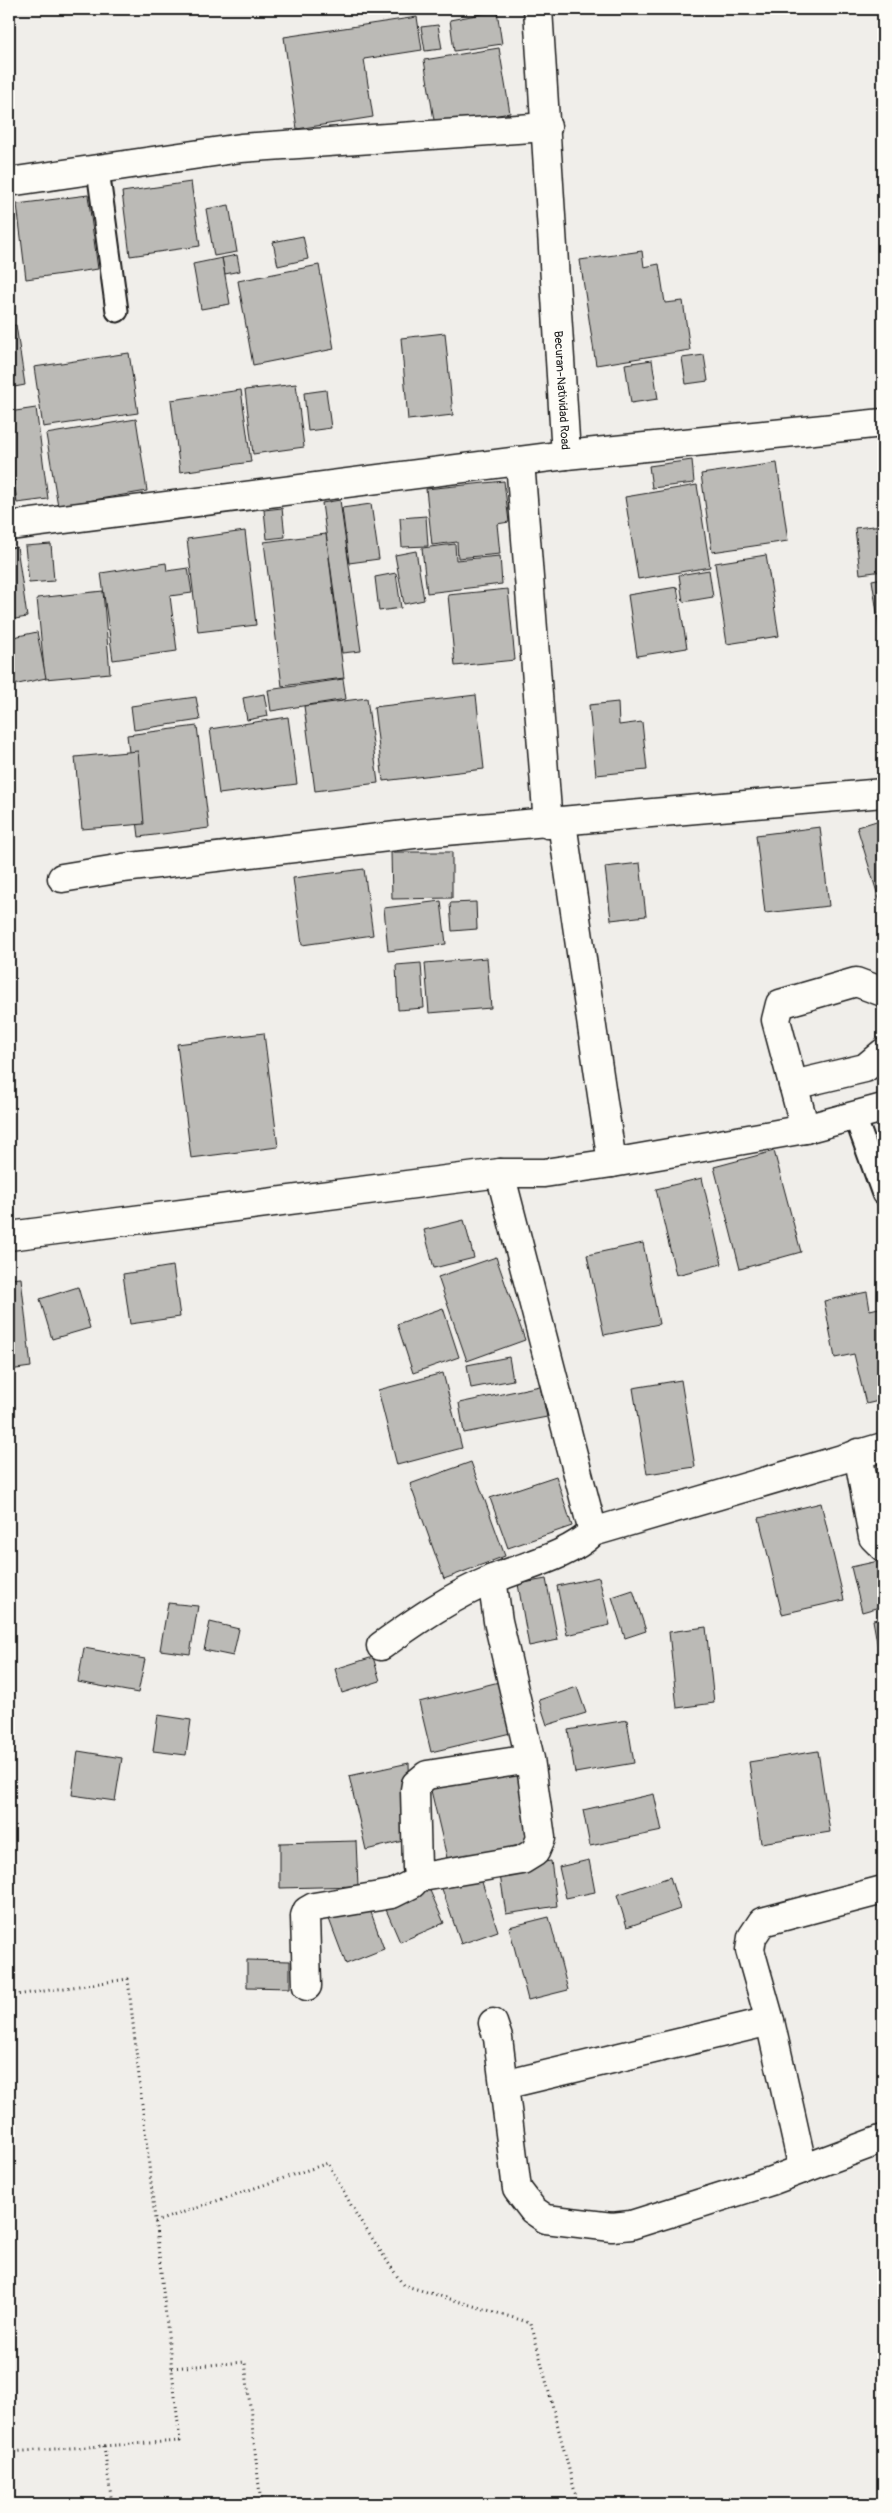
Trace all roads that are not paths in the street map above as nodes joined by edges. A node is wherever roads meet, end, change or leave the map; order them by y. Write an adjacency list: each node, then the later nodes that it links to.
1 (538, 9): 2 (street, Becuran-Natividad Road)
2 (546, 127): 3 (street); 7 (street, Becuran-Natividad Road)
3 (98, 170): 4 (street); 5 (lane)
4 (9, 182)
5 (117, 311)
6 (883, 423): 7 (street, Becuran-Natividad Road)
7 (566, 455): 8 (street)
8 (520, 461): 9 (street); 11 (street)
9 (9, 526)
10 (883, 793): 11 (street)
11 (555, 823): 12 (street); 19 (street)
12 (62, 878)
13 (883, 992): 15 (street)
14 (883, 1053): 15 (street)
15 (793, 1084): 18 (street)
16 (883, 1108): 17 (street)
17 (854, 1114): 18 (street); 21 (lane)
18 (805, 1128): 19 (street)
19 (612, 1164): 20 (street)
20 (500, 1173): 22 (street); 24 (street)
21 (883, 1194)
22 (9, 1236)
23 (870, 1450): 24 (street); 25 (street)
24 (593, 1532): 26 (street)
25 (883, 1547)
26 (492, 1579): 27 (street); 28 (street)
27 (381, 1646)
28 (530, 1759): 29 (street); 29 (street)
29 (422, 1874): 31 (street)
30 (883, 1890): 32 (street)
31 (307, 1986)
32 (770, 2021): 34 (street); 36 (street)
33 (493, 2023): 34 (street)
34 (504, 2085): 36 (street)
35 (883, 2139): 36 (street)
36 (803, 2169)

